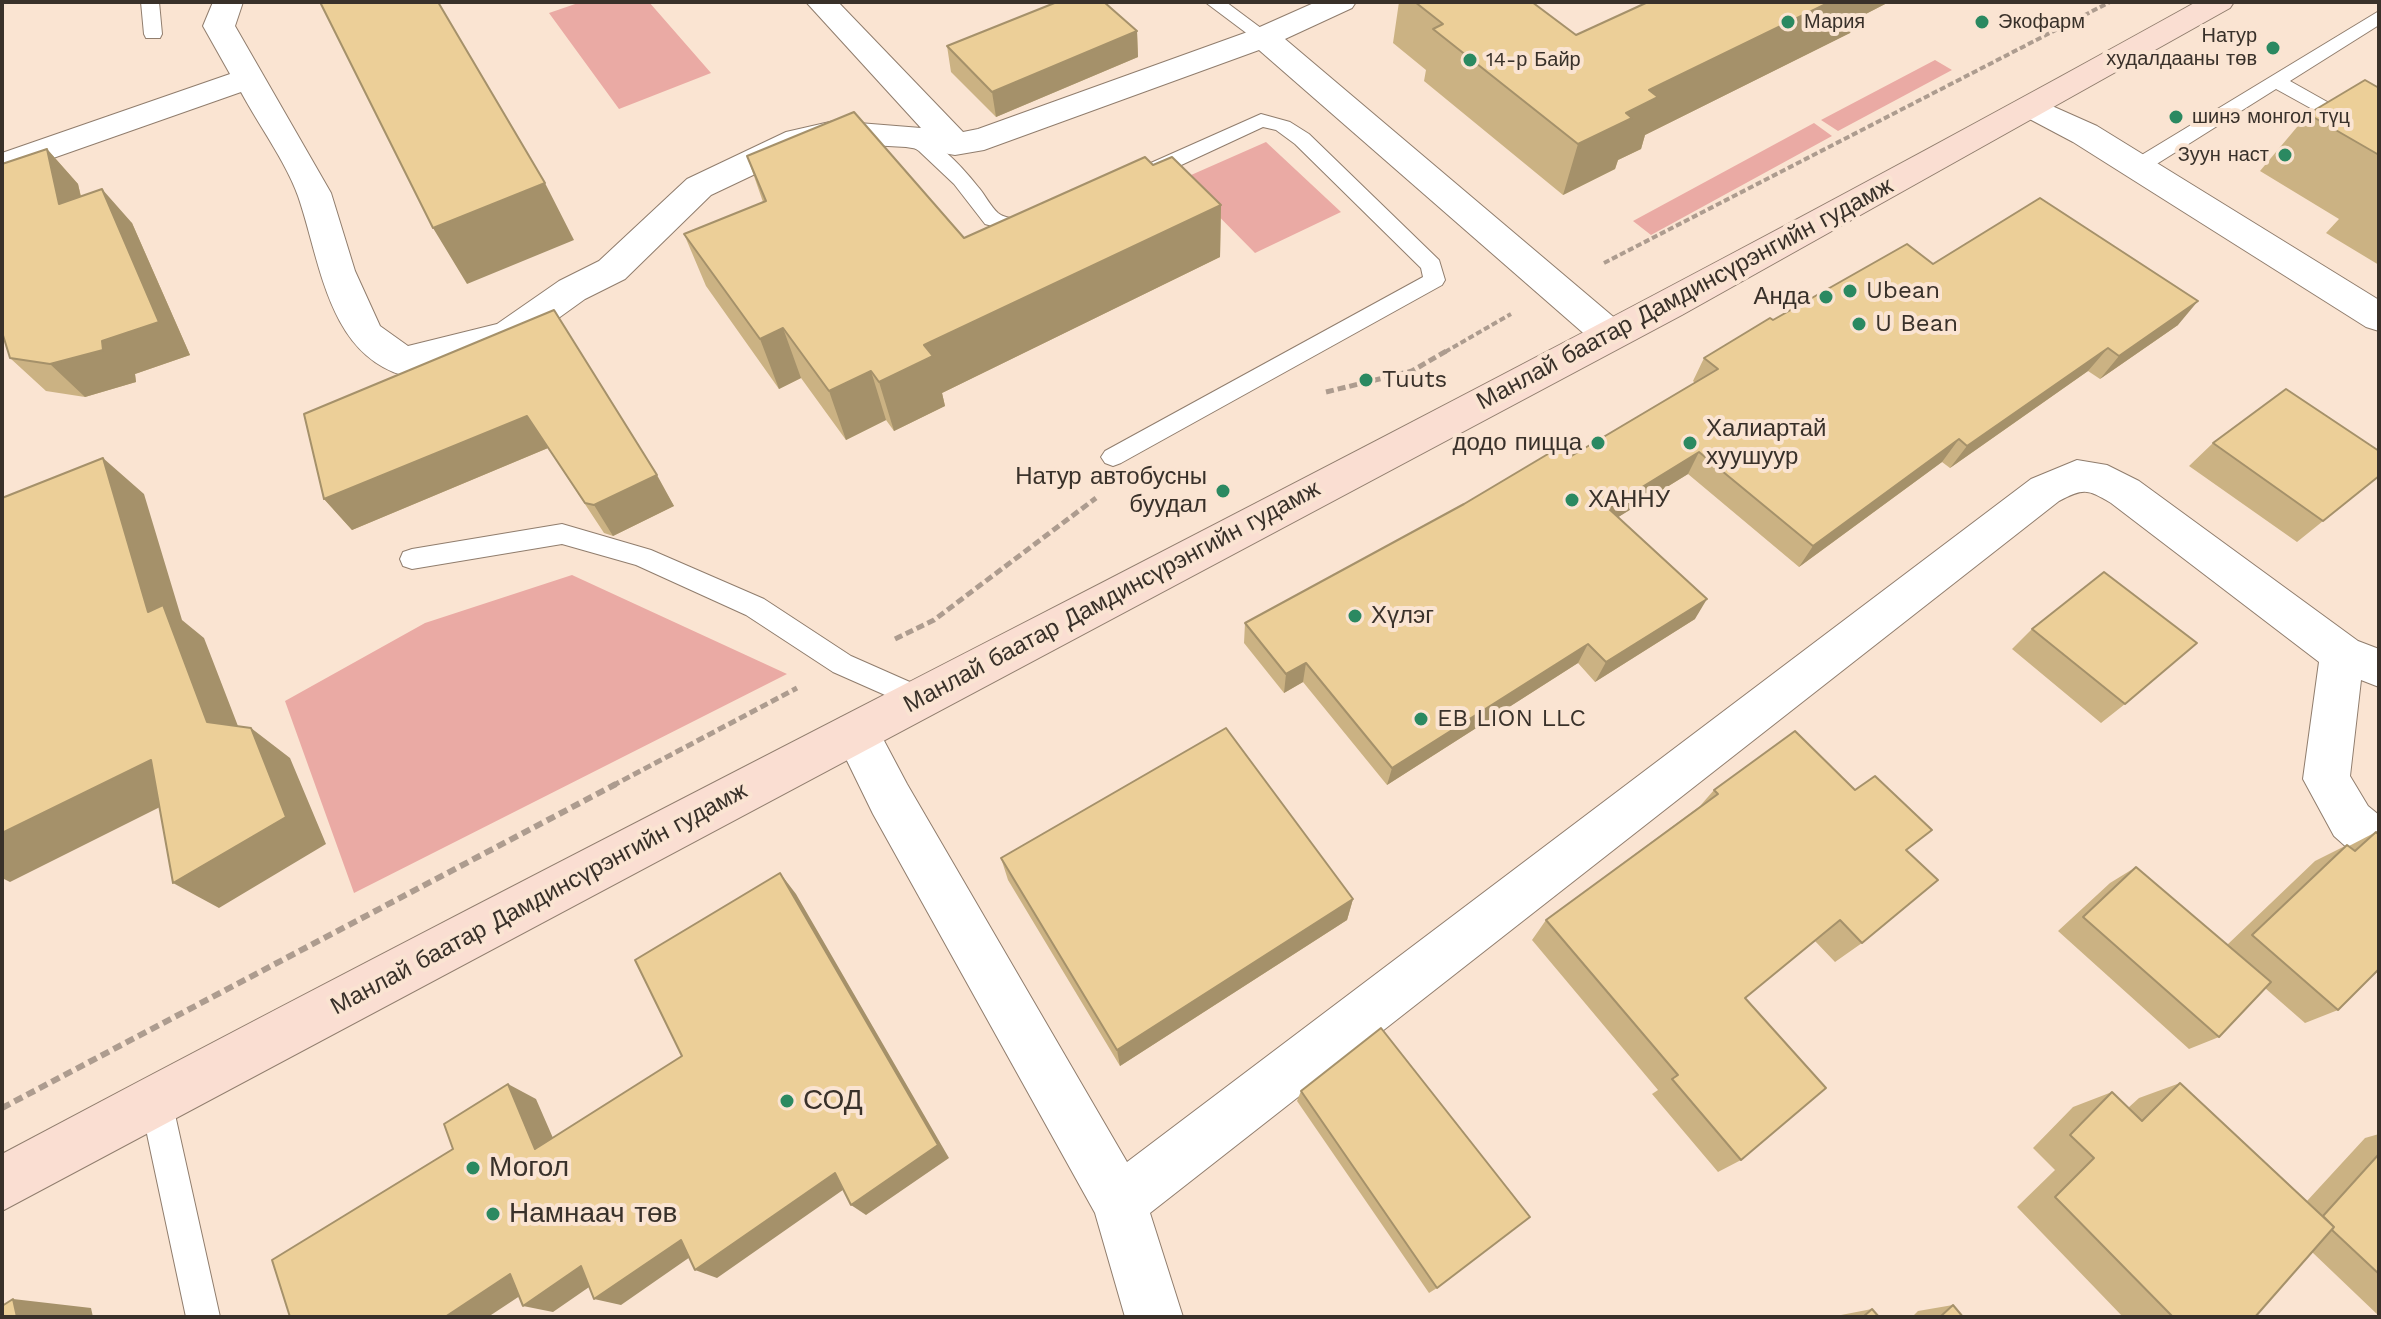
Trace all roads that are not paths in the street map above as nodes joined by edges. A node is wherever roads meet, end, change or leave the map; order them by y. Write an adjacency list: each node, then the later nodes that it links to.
1 (150, 2): 8 (lane)
2 (228, 2): 10 (street)
3 (821, 2): 15 (street)
4 (1214, 2): 9 (lane)
5 (1341, 2): 9 (street)
6 (2219, 2): 12 (main road, Манлай баатар Дамдинсүрэнгийн гудамж)
7 (2379, 17): 11 (lane)
8 (153, 34)
9 (1264, 37): 15 (street); 21 (street)
10 (247, 79): 13 (street); 16 (street)
11 (2276, 81): 14 (lane); 17 (lane)
12 (2034, 108): 17 (street); 21 (main road, Манлай баатар Дамдинсүрэнгийн гудамж)
13 (906, 136): 15 (street); 19 (lane)
14 (2379, 140)
15 (955, 144)
16 (2, 165)
17 (2137, 167): 20 (street)
18 (1121, 184): 22 (lane)
19 (1052, 216)
20 (2379, 318)
21 (1610, 335): 25 (main road, Манлай баатар Дамдинсүрэнгийн гудамж)
22 (1113, 457)
23 (412, 559): 25 (lane)
24 (2360, 661): 27 (street); 30 (street)
25 (919, 698): 26 (main road, Манлай баатар Дамдинсүрэнгийн гудамж)
26 (856, 732): 28 (main road, Манлай баатар Дамдинсүрэнгийн гудамж); 30 (street)
27 (2379, 845)
28 (156, 1101): 29 (main road, Манлай баатар Дамдинсүрэнгийн гудамж); 31 (lane)
29 (2, 1184)
30 (1119, 1202): 32 (street)
31 (203, 1317)
32 (1154, 1317)

